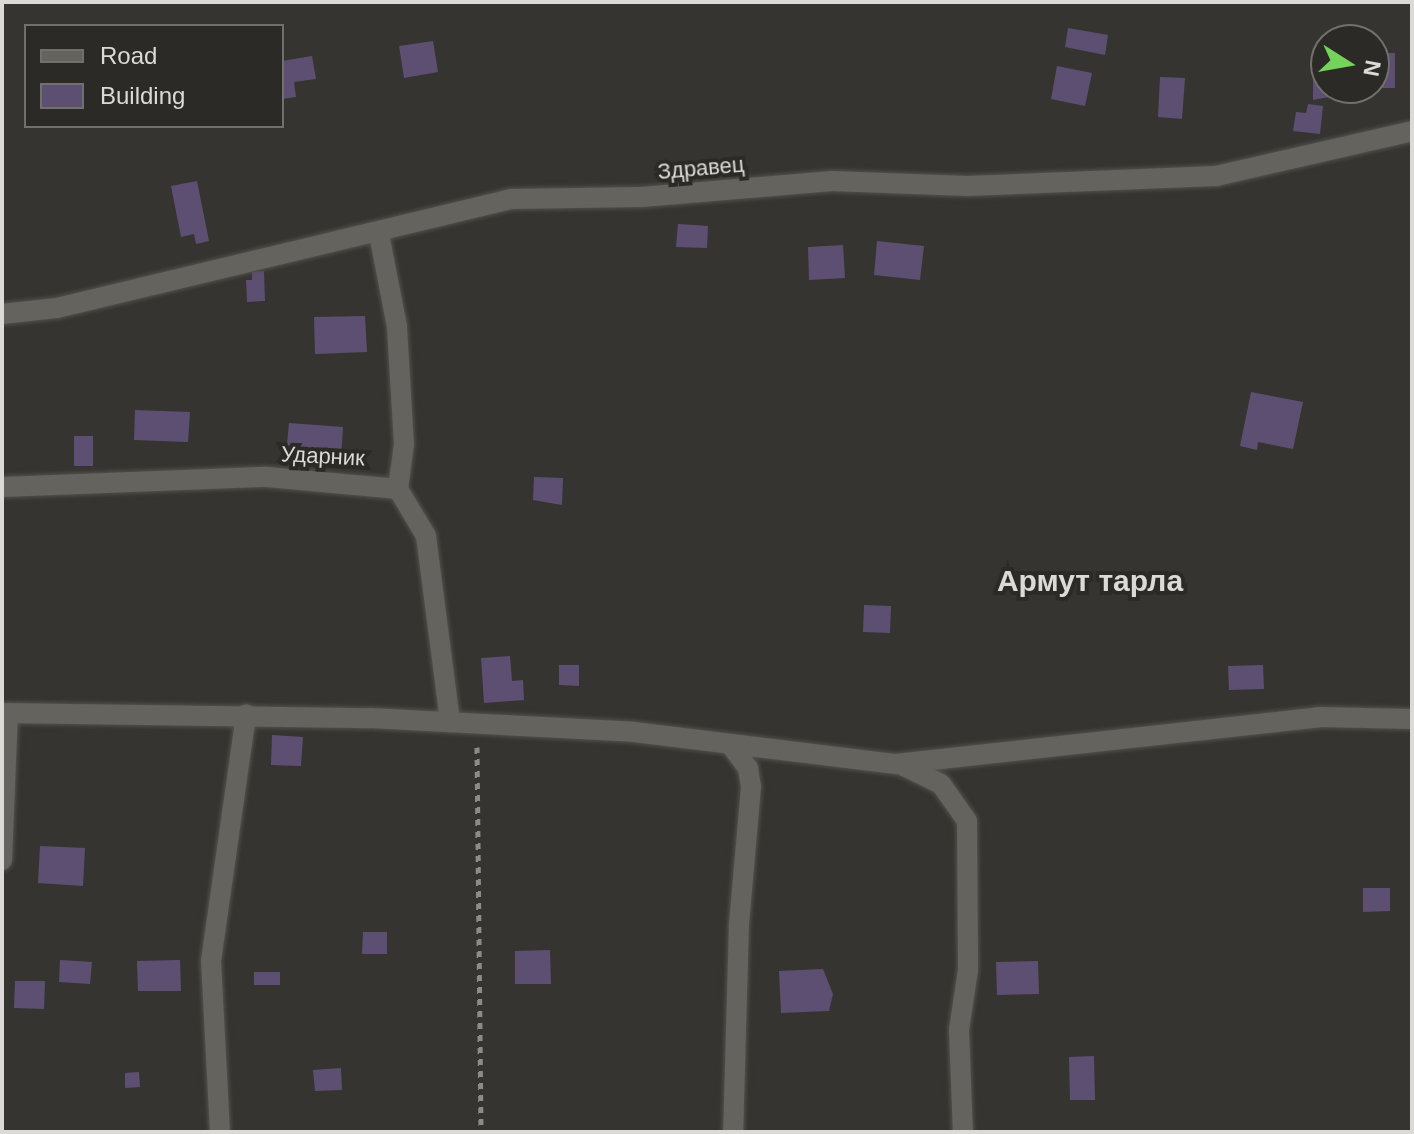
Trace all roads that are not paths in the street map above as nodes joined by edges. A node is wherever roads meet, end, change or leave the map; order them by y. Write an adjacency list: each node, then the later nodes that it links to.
1 (1412, 131): 2 (street, Здравец)
2 (379, 234): 3 (street, Здравец); 5 (street)
3 (2, 314)
4 (2, 487): 5 (street, Ударник)
5 (398, 489): 9 (street)
6 (5, 713): 7 (street); 12 (street)
7 (246, 714): 9 (street); 13 (street)
8 (1412, 719): 11 (street)
9 (450, 722): 10 (street)
10 (731, 745): 11 (street); 14 (street)
11 (896, 764): 15 (street)
12 (2, 860)
13 (220, 1132)
14 (733, 1132)
15 (963, 1132)

